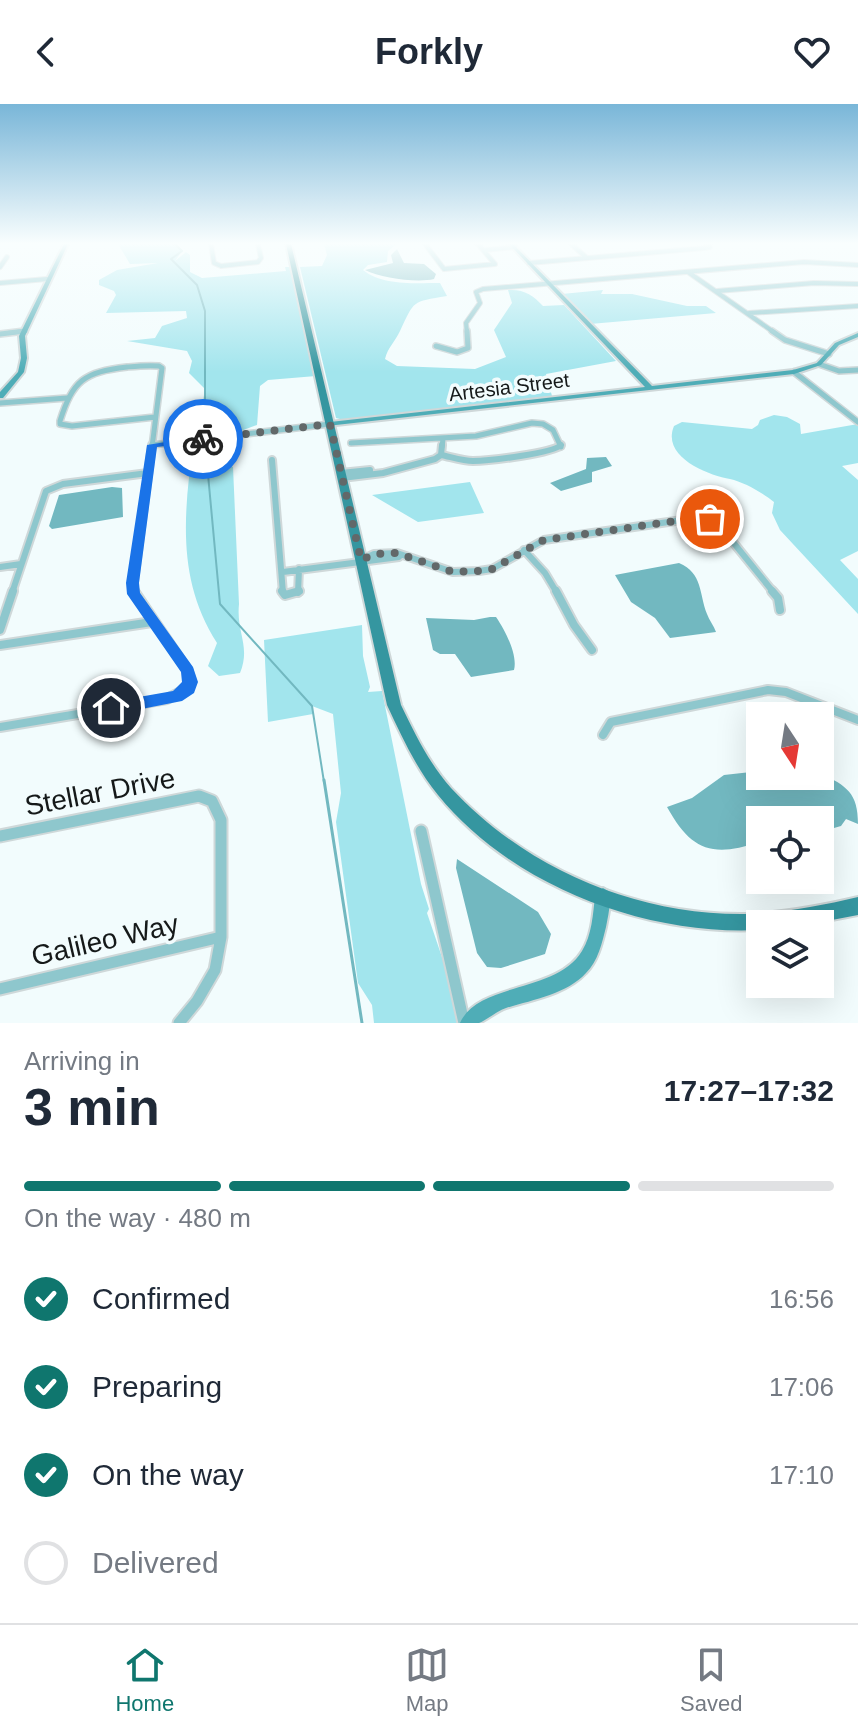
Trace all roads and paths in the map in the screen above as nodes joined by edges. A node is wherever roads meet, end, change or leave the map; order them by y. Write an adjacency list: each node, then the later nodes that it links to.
1 (44, 287): 10 (street)
2 (298, 287): 24 (main road)
3 (509, 287): 13 (street)
4 (554, 287): 18 (street)
5 (710, 287): 7 (street)
6 (767, 287): 7 (street)
7 (716, 291): 9 (street)
8 (858, 306): 9 (street)
9 (747, 313): 14 (street)
10 (25, 331): 11 (street); 19 (street)
11 (0, 334)
12 (858, 335): 14 (street, Artesia Street)
13 (436, 346)
14 (829, 354): 15 (street, Artesia Street)
15 (819, 364): 16 (street); 17 (street, Artesia Street)
16 (858, 370)
17 (794, 372): 18 (street, Artesia Street); 23 (street)
18 (649, 387): 24 (street, Artesia Street)
19 (0, 396)
20 (67, 398): 21 (street); 22 (street); 22 (street)
21 (0, 403)
22 (155, 417): 27 (street)
23 (858, 422)
24 (330, 424): 27 (street, Artesia Street); 31 (main road)
25 (443, 439): 26 (street); 28 (street); 28 (street)
26 (351, 443)
27 (152, 445): 30 (street)
28 (441, 455): 31 (street)
29 (272, 460): 37 (street)
30 (148, 473): 34 (street); 39 (street)
31 (342, 476): 33 (main road)
32 (524, 550): 33 (street); 38 (street); 42 (street)
33 (361, 560): 36 (street); 48 (main road)
34 (21, 564): 35 (street); 40 (street)
35 (0, 567)
36 (299, 569): 37 (street); 37 (street)
37 (283, 572)
38 (780, 610)
39 (152, 622): 41 (street); 44 (street)
40 (0, 630)
41 (0, 645)
42 (592, 650)
43 (858, 720): 45 (street)
44 (0, 727)
45 (603, 735)
46 (421, 831): 53 (street)
47 (0, 836): 50 (street, Stellar Drive)
48 (603, 896): 49 (main road); 53 (street)
49 (858, 906)
50 (221, 937): 51 (street, Galileo Way); 52 (street, Stellar Drive)
51 (0, 989)
52 (179, 1023)
53 (466, 1023)

